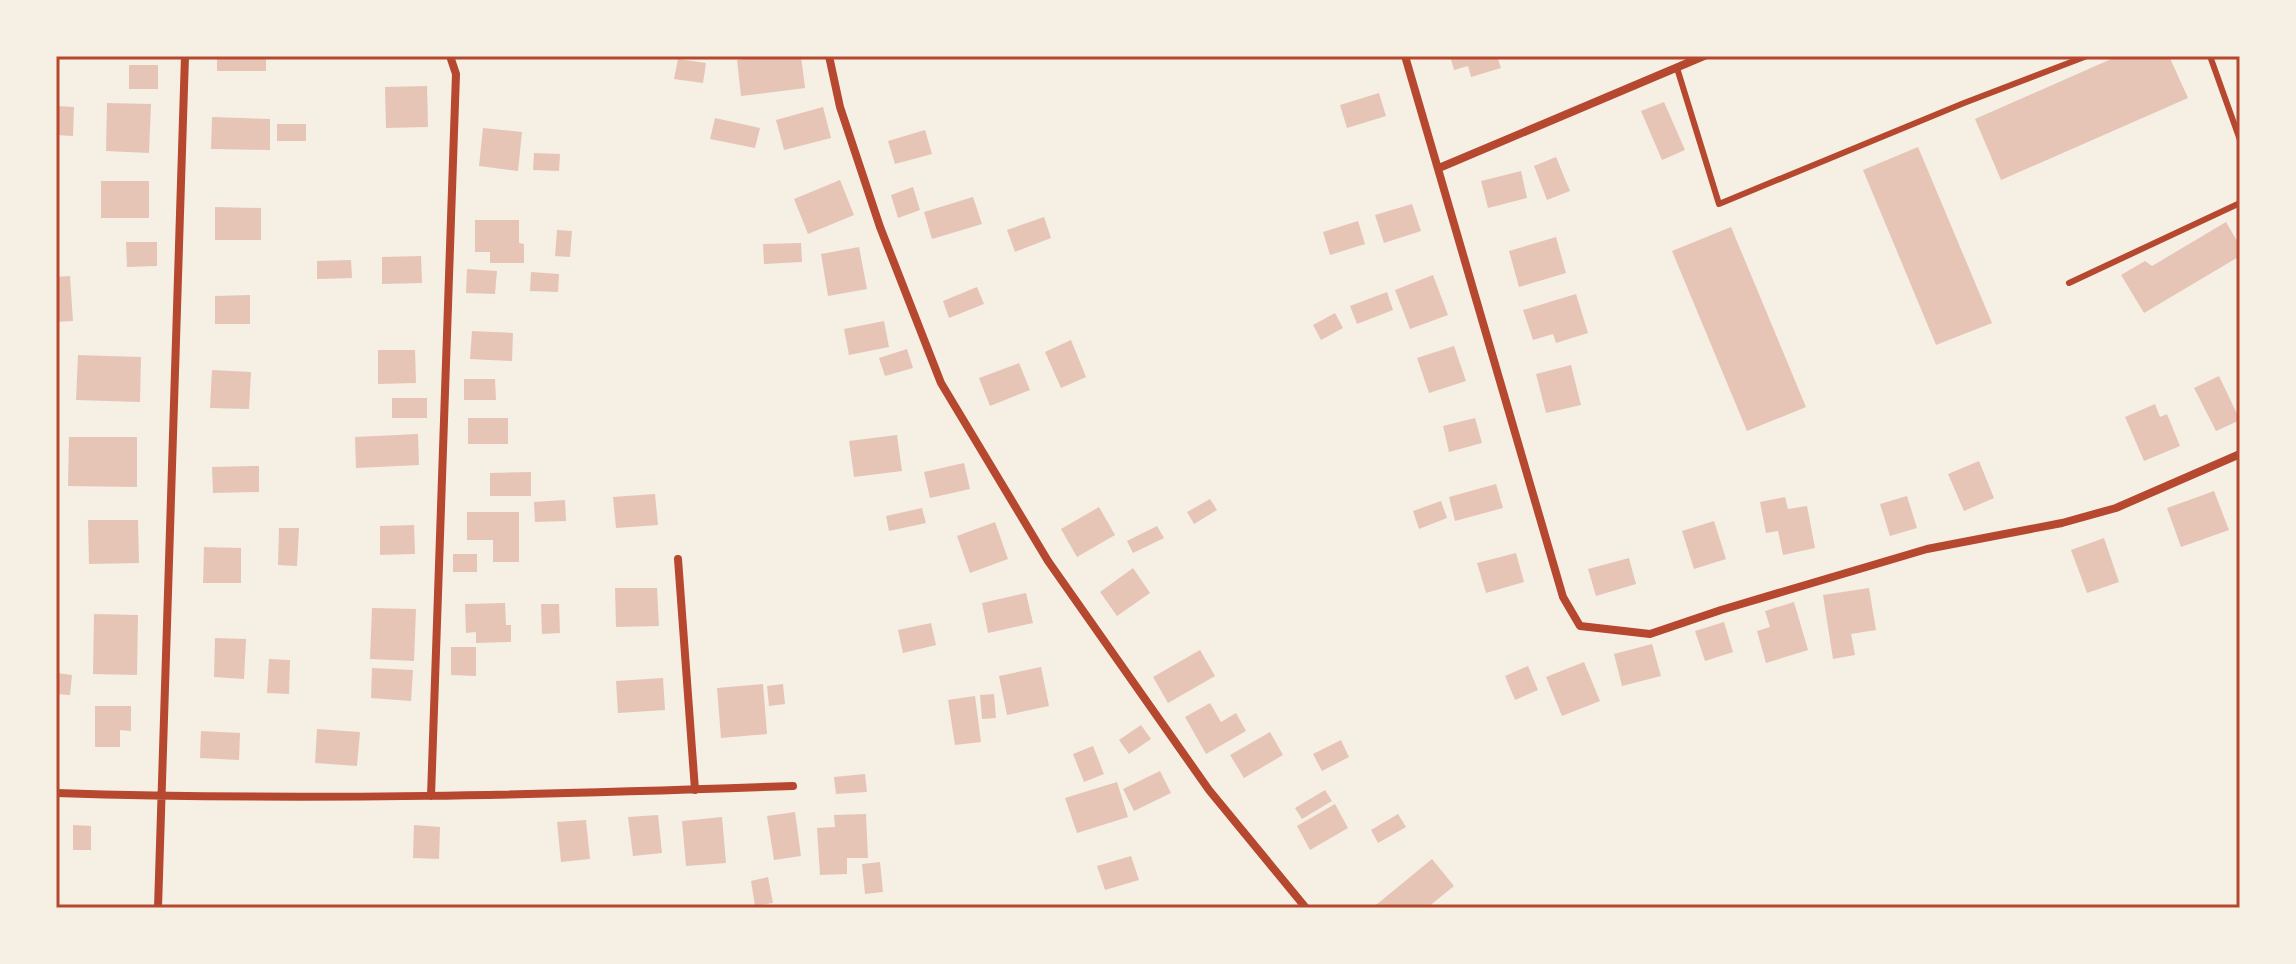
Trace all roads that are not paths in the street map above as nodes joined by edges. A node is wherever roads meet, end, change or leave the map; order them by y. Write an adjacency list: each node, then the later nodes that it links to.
1 (185, 56): 18 (street)
2 (450, 56): 19 (street)
3 (829, 56): 21 (street)
4 (1405, 56): 10 (street)
5 (1704, 56): 8 (street)
6 (2087, 56): 8 (lane)
7 (2210, 56): 9 (lane)
8 (1677, 68): 10 (street)
9 (2240, 140)
10 (1439, 168): 13 (street)
11 (2240, 203): 12 (lane)
12 (2069, 283)
13 (2240, 454)
14 (678, 559): 16 (street)
15 (793, 786): 16 (street)
16 (695, 790): 19 (street)
17 (56, 793): 18 (street)
18 (161, 796): 19 (street); 20 (street)
19 (431, 796)
20 (158, 908)
21 (1306, 908)

